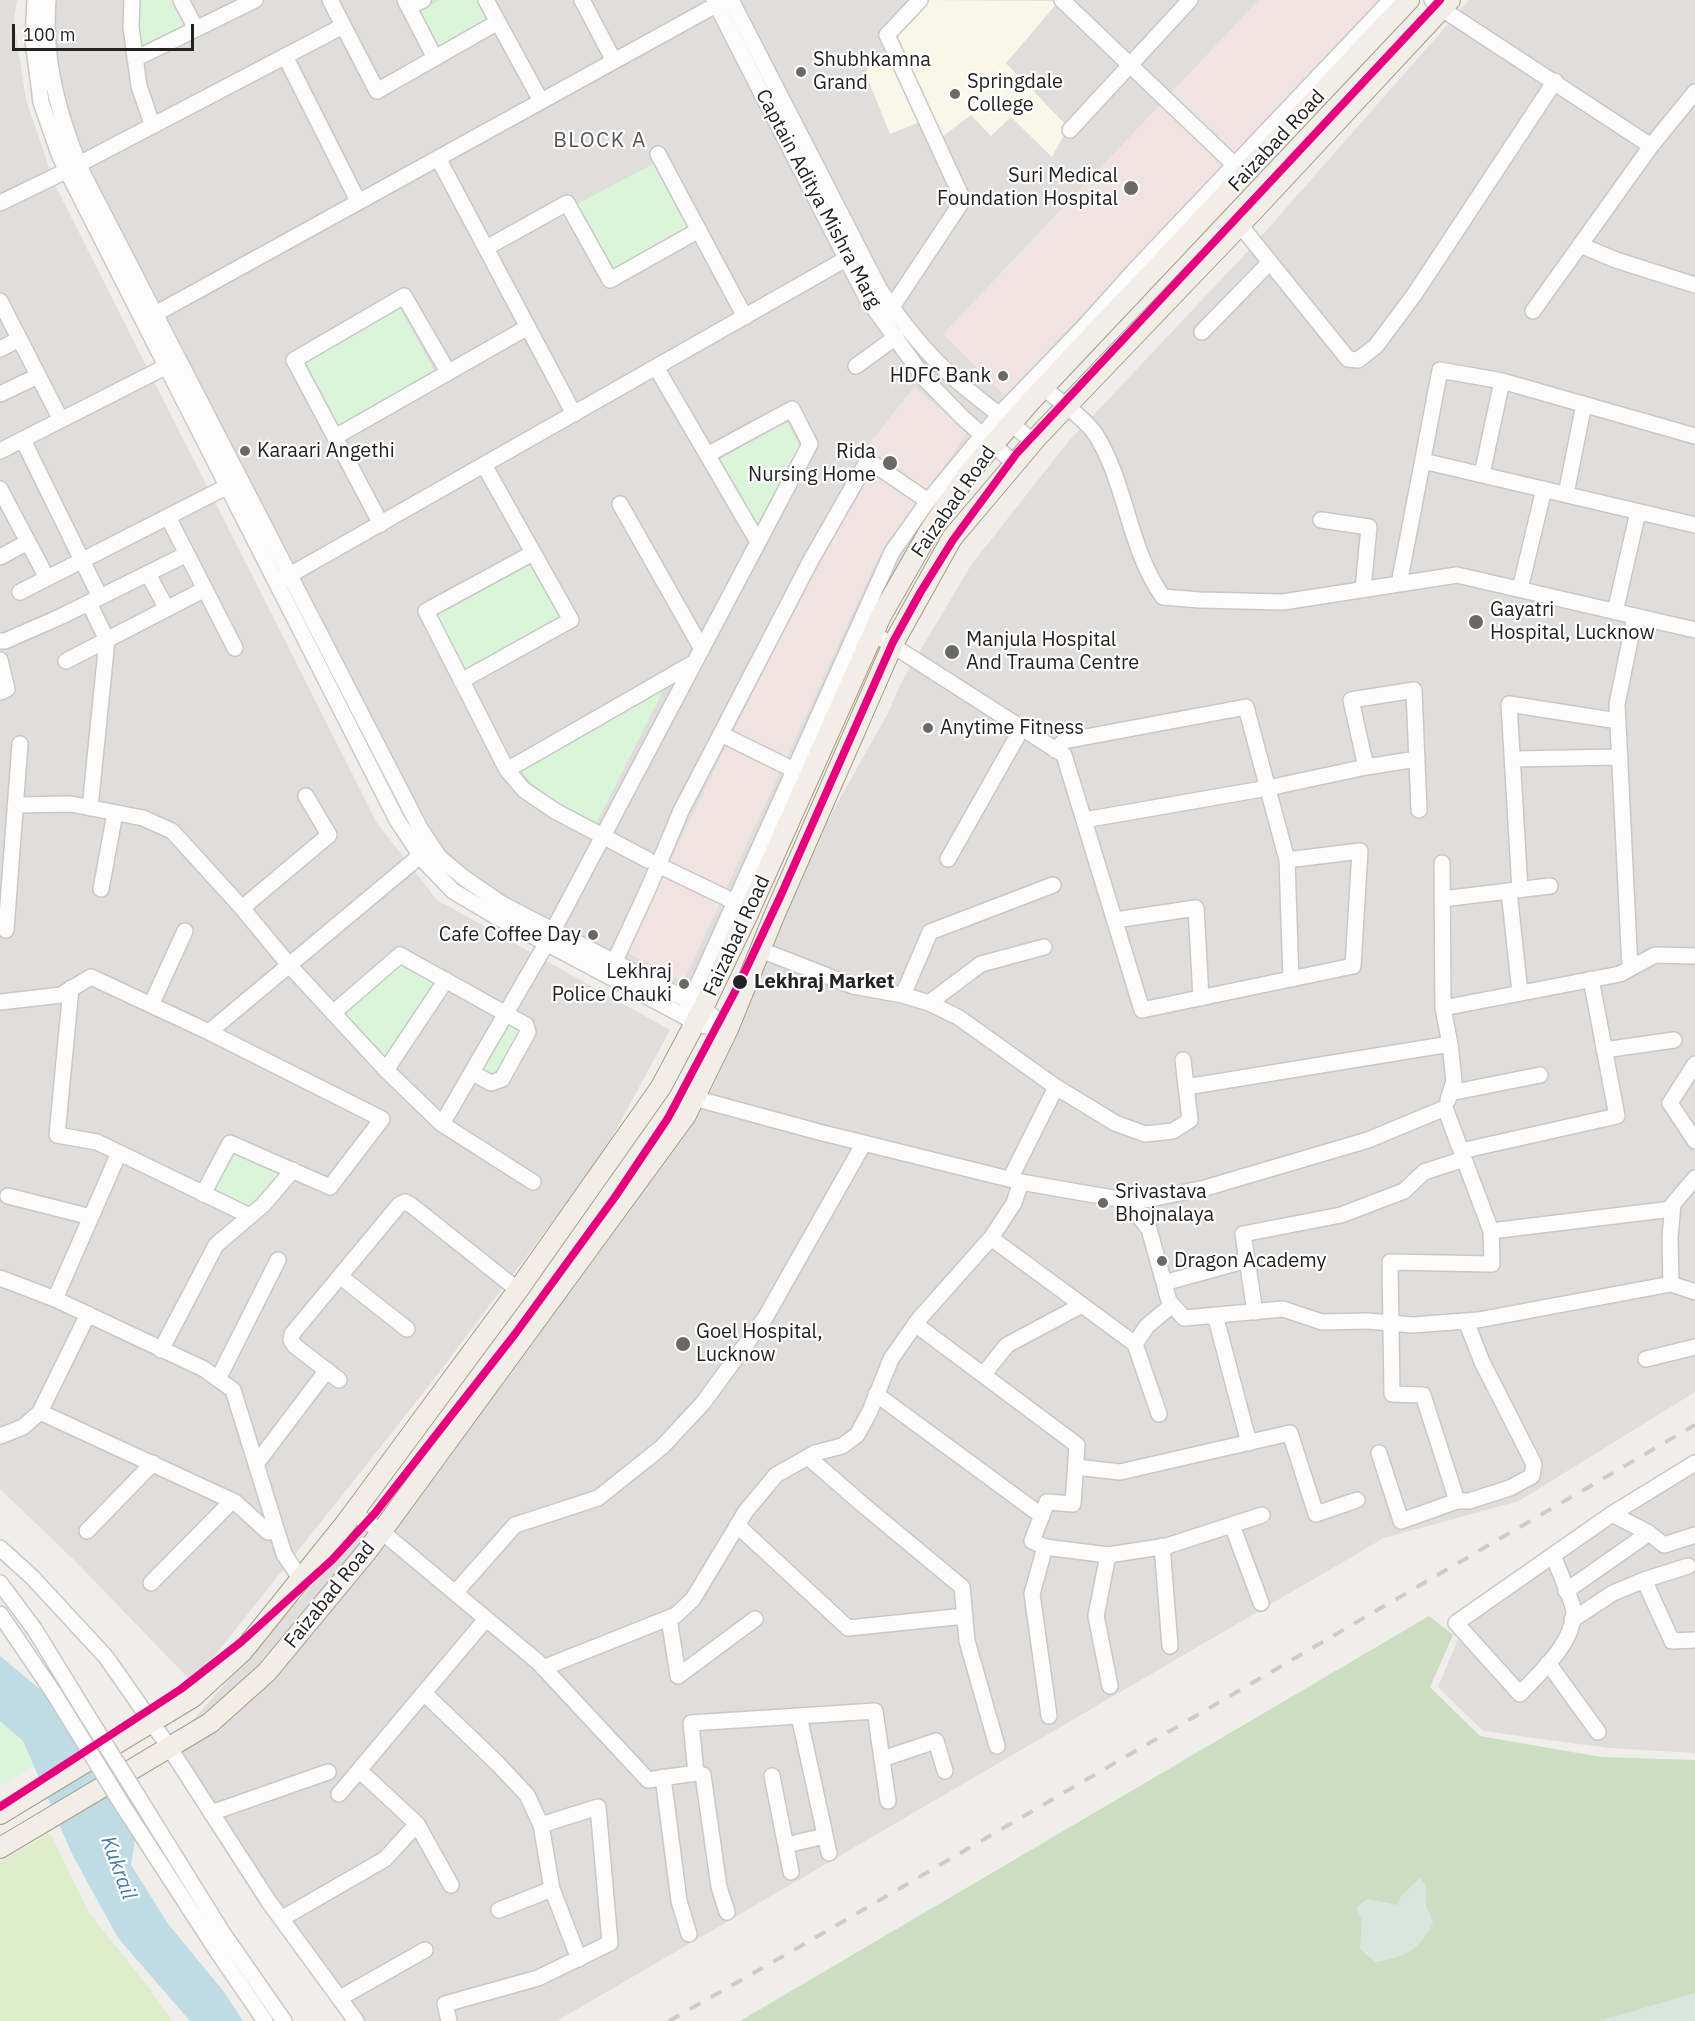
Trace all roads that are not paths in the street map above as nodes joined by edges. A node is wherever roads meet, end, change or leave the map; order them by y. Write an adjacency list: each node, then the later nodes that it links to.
1 (35, 0): 35 (street)
2 (48, 0): 35 (street)
3 (132, 0): 24 (street)
4 (181, 0): 21 (street)
5 (255, 0): 21 (street)
6 (330, 0): 20 (street)
7 (423, 0): 17 (street)
8 (486, 0): 19 (street)
9 (582, 0): 25 (street)
10 (731, 0): 43 (street, Captain Aditya Mishra Marg)
11 (920, 0): 48 (street)
12 (1062, 0): 26 (street)
13 (1190, 0): 26 (street)
14 (1391, 0): 36 (street)
15 (1409, 0): 36 (main road, Faizabad Road)
16 (718, 1): 25 (street); 44 (street, Captain Aditya Mishra Marg)
17 (407, 3): 23 (street)
18 (1442, 3): 27 (street); 39 (main road, Faizabad Road)
19 (498, 22): 23 (street); 29 (street)
20 (343, 26): 22 (street); 23 (street)
21 (196, 29): 24 (street)
22 (285, 56): 30 (street); 37 (street)
23 (435, 58)
24 (135, 59): 30 (street)
25 (614, 60): 29 (street)
26 (1129, 64): 31 (street); 36 (street)
27 (1555, 81): 32 (street); 45 (street)
28 (1695, 92): 32 (street)
29 (541, 101): 34 (street)
30 (152, 124): 35 (street)
31 (1070, 130)
32 (1651, 146): 41 (street)
33 (657, 154): 40 (street)
34 (438, 158): 37 (street); 42 (street)
35 (72, 167): 38 (street); 50 (street)
36 (1240, 170): 63 (main road, Faizabad Road); 68 (street)
37 (358, 201): 50 (street)
38 (0, 203)
39 (1240, 225): 45 (street); 66 (main road, Faizabad Road)
40 (699, 230): 42 (street); 51 (street)
41 (1580, 245): 46 (street); 49 (street)
42 (486, 248): 52 (street)
43 (860, 251): 44 (street); 48 (street, Captain Aditya Mishra Marg)
44 (847, 259): 51 (street); 54 (street, Captain Aditya Mishra Marg)
45 (1270, 262): 53 (street)
46 (1695, 285)
47 (0, 301): 55 (street)
48 (892, 307): 68 (street, Captain Aditya Mishra Marg)
49 (1533, 311)
50 (149, 317): 57 (street)
51 (745, 317): 59 (street)
52 (528, 327): 60 (street); 67 (street)
53 (1202, 332)
54 (896, 337): 58 (street); 73 (street, Captain Aditya Mishra Marg)
55 (20, 339): 56 (street); 61 (street)
56 (0, 349)
57 (172, 364): 69 (street); 81 (street)
58 (856, 366)
59 (656, 367): 67 (street); 76 (street)
60 (448, 372): 71 (street); 71 (street)
61 (38, 376): 64 (street); 69 (street)
62 (1502, 381): 65 (street); 77 (street); 80 (street)
63 (1044, 388): 66 (street); 68 (main road, Faizabad Road)
64 (0, 394)
65 (1584, 404): 70 (street); 84 (street)
66 (1066, 407): 74 (main road, Faizabad Road); 105 (street)
67 (574, 414): 79 (street)
68 (1006, 418): 73 (main road, Faizabad Road); 74 (street, Captain Aditya Mishra Marg)
69 (60, 420): 72 (street)
70 (1695, 436)
71 (335, 437): 90 (street)
72 (23, 440): 75 (street); 97 (street)
73 (988, 440): 78 (street, Captain Aditya Mishra Marg); 85 (street); 112 (main road, Faizabad Road)
74 (1034, 441): 78 (main road, Faizabad Road)
75 (0, 451)
76 (707, 455): 93 (street); 93 (street)
77 (1423, 460): 80 (street); 102 (street)
78 (1015, 464): 115 (main road, Faizabad Road)
79 (484, 465): 90 (street); 94 (street)
80 (1482, 474): 83 (street)
81 (234, 484): 88 (street); 99 (street); 101 (street)
82 (0, 489): 92 (street)
83 (1544, 489): 84 (street); 104 (street)
84 (1566, 494): 87 (street)
85 (928, 501): 124 (street); 132 (street)
86 (620, 504): 117 (street)
87 (1638, 512): 91 (street); 109 (street)
88 (168, 517): 95 (street); 97 (street)
89 (1321, 520): 105 (street)
90 (381, 524): 99 (street)
91 (1695, 525)
92 (28, 542): 96 (street); 100 (street)
93 (758, 542): 117 (street)
94 (533, 553): 120 (street); 120 (street)
95 (187, 554): 98 (street); 103 (street)
96 (0, 557)
97 (82, 560): 100 (street); 107 (street)
98 (148, 574): 107 (street); 108 (street)
99 (290, 575): 101 (street); 141 (street)
100 (47, 578): 106 (street)
101 (276, 583): 141 (street)
102 (1399, 584): 104 (street); 105 (street)
103 (205, 589): 108 (street); 116 (street)
104 (1520, 589): 109 (street)
105 (1363, 590)
106 (20, 592)
107 (95, 600): 113 (street); 114 (street)
108 (166, 609): 113 (street)
109 (1615, 612): 110 (street)
110 (1635, 616): 111 (street); 122 (street)
111 (1695, 630)
112 (873, 633): 115 (street); 176 (main road, Faizabad Road)
113 (107, 640): 119 (street); 136 (street)
114 (0, 641)
115 (893, 644): 123 (street); 158 (main road, Faizabad Road)
116 (235, 648)
117 (698, 655): 131 (street); 140 (street)
118 (0, 660): 121 (street)
119 (66, 661)
120 (461, 681): 131 (street)
121 (0, 692)
122 (1618, 721): 127 (street); 129 (street)
123 (1022, 728): 126 (street); 142 (street)
124 (721, 734): 132 (street); 145 (street)
125 (20, 744): 135 (street)
126 (1055, 750): 133 (street); 139 (street)
127 (1620, 757): 129 (street); 162 (street)
128 (1417, 759): 130 (street); 130 (street); 137 (street)
129 (1513, 759): 149 (street)
130 (1366, 767): 133 (street)
131 (507, 770): 140 (street)
132 (794, 770): 151 (street)
133 (1268, 788): 139 (street); 143 (street)
134 (306, 796): 152 (street)
135 (15, 805): 136 (street); 154 (street)
136 (90, 808): 138 (street)
137 (1419, 810)
138 (115, 813): 148 (street); 152 (street)
139 (1084, 820): 153 (street)
140 (602, 836): 145 (street); 156 (street)
141 (426, 851): 156 (street); 161 (street)
142 (948, 859)
143 (1287, 860): 163 (street); 163 (street)
144 (1442, 862): 150 (street)
145 (653, 863): 151 (street); 160 (street)
146 (1053, 885): 168 (street)
147 (1550, 886): 149 (street)
148 (101, 889)
149 (1515, 890): 150 (street); 167 (street)
150 (1442, 899): 173 (street)
151 (735, 902): 176 (street)
152 (242, 908): 161 (street)
153 (1115, 920): 169 (street); 169 (street)
154 (6, 930)
155 (185, 931): 172 (street)
156 (550, 937): 160 (street); 175 (street); 176 (street)
157 (1044, 947): 171 (street)
158 (761, 950): 168 (street); 177 (main road, Faizabad Road)
159 (1695, 956): 162 (street)
160 (614, 963): 176 (street)
161 (289, 965): 174 (street); 178 (street)
162 (1630, 968): 164 (street)
163 (1291, 979): 169 (street)
164 (1591, 979): 167 (street); 181 (street)
165 (446, 980): 174 (street); 175 (street); 184 (street)
166 (71, 988): 170 (street); 172 (street); 195 (street)
167 (1520, 993): 173 (street)
168 (903, 995): 171 (street)
169 (1201, 998)
170 (0, 1002)
171 (929, 1003): 187 (street)
172 (151, 1005): 178 (street)
173 (1443, 1008): 180 (street)
174 (333, 1012): 184 (street)
175 (507, 1013): 185 (street); 185 (street)
176 (693, 1013): 177 (street); 215 (main road, Faizabad Road)
177 (728, 1029): 190 (main road, Faizabad Road)
178 (209, 1032): 197 (street)
179 (1674, 1040): 181 (street)
180 (1450, 1044): 188 (street); 189 (street)
181 (1604, 1050): 196 (street)
182 (1183, 1060): 188 (street)
183 (1695, 1064): 193 (street)
184 (386, 1070): 192 (street)
185 (472, 1073): 192 (street)
186 (1540, 1075): 189 (street)
187 (1056, 1087): 188 (street); 199 (street)
188 (1186, 1087)
189 (1450, 1093): 191 (street)
190 (694, 1098): 194 (street); 255 (main road, Faizabad Road)
191 (1445, 1108): 196 (street); 203 (street)
192 (442, 1124): 200 (street)
193 (1695, 1141)
194 (864, 1143): 199 (street); 269 (street)
195 (119, 1153): 201 (street); 206 (street)
196 (1463, 1155): 207 (street); 210 (street)
197 (293, 1170): 201 (street); 205 (street)
198 (1695, 1178): 204 (street)
199 (1016, 1180): 203 (street); 208 (street)
200 (532, 1182)
201 (203, 1194): 205 (street)
202 (8, 1196): 206 (street)
203 (1127, 1201): 213 (street)
204 (1672, 1209): 207 (street); 214 (street)
205 (250, 1216): 229 (street)
206 (91, 1217): 217 (street)
207 (1491, 1231): 224 (street)
208 (991, 1239): 218 (street); 225 (street)
209 (278, 1260): 232 (street)
210 (1247, 1260): 213 (street); 220 (street)
211 (341, 1277): 215 (street); 226 (street); 242 (street)
212 (0, 1278): 217 (street)
213 (1164, 1283): 219 (street)
214 (1671, 1284): 216 (street); 223 (street)
215 (518, 1290): 247 (main road, Faizabad Road)
216 (1695, 1292)
217 (55, 1299): 221 (street)
218 (1082, 1305): 227 (street); 231 (street)
219 (1172, 1305): 222 (street); 227 (street)
220 (1255, 1312): 222 (street); 224 (street)
221 (88, 1314): 229 (street); 234 (street)
222 (1215, 1315): 237 (street)
223 (1466, 1321): 224 (street); 246 (street)
224 (1390, 1323): 246 (street)
225 (915, 1324): 231 (street); 233 (street)
226 (406, 1329)
227 (1135, 1344): 235 (street)
228 (1695, 1347): 230 (street)
229 (161, 1350): 232 (street)
230 (1646, 1359)
231 (983, 1375): 243 (street)
232 (218, 1379): 242 (street)
233 (876, 1394): 239 (street); 250 (street)
234 (40, 1412): 236 (street); 240 (street)
235 (1159, 1414)
236 (0, 1436)
237 (1250, 1443): 243 (street); 244 (street)
238 (1379, 1453): 246 (street)
239 (808, 1457): 252 (street); 272 (street)
240 (153, 1463): 245 (street); 253 (street)
241 (1695, 1463): 249 (street)
242 (256, 1464): 254 (street)
243 (1076, 1467): 250 (street)
244 (1357, 1500)
245 (232, 1501): 254 (street); 267 (street)
246 (1457, 1502)
247 (353, 1513): 255 (street); 264 (main road, Faizabad Road)
248 (1262, 1515): 251 (street)
249 (1612, 1515): 256 (street); 262 (street)
250 (1042, 1516): 260 (street)
251 (1232, 1525): 259 (street); 270 (street)
252 (737, 1526): 272 (street); 273 (street)
253 (87, 1530)
254 (277, 1531): 264 (street)
255 (381, 1531): 269 (street); 288 (main road, Faizabad Road)
256 (1648, 1533): 257 (street); 268 (street)
257 (1695, 1535)
258 (2, 1546): 285 (street)
259 (1162, 1546): 261 (street); 278 (street)
260 (1045, 1547): 261 (street); 284 (street)
261 (1108, 1555): 281 (street)
262 (1553, 1556): 268 (street); 279 (street)
263 (1688, 1566): 265 (street)
264 (300, 1578): 285 (main road, Faizabad Road)
265 (1644, 1580): 276 (street); 277 (street)
266 (0, 1583): 317 (street, bridge)
267 (151, 1583)
268 (1566, 1591): 276 (street)
269 (455, 1593): 274 (street)
270 (1261, 1603)
271 (0, 1614): 316 (street, bridge)
272 (965, 1616): 287 (street)
273 (669, 1618): 275 (street); 280 (street)
274 (486, 1619): 280 (street); 282 (street)
275 (756, 1619)
276 (1572, 1620): 279 (street)
277 (1695, 1640)
278 (1170, 1646)
279 (1548, 1663): 286 (street)
280 (543, 1668): 295 (street)
281 (1110, 1686)
282 (424, 1693): 290 (street); 301 (street)
283 (799, 1716): 289 (street); 293 (street); 302 (street)
284 (1049, 1716)
285 (151, 1723): 288 (street); 299 (main road, Faizabad Road, bridge)
286 (1598, 1732)
287 (997, 1746)
288 (169, 1747): 298 (street); 304 (main road, Faizabad Road, bridge)
289 (882, 1760): 291 (street); 297 (street)
290 (359, 1770): 296 (street); 300 (street)
291 (945, 1771)
292 (328, 1772): 298 (street)
293 (696, 1773): 295 (street); 310 (street)
294 (772, 1776): 303 (street)
295 (663, 1777): 312 (street)
296 (339, 1794)
297 (888, 1801)
298 (211, 1813): 311 (street)
299 (0, 1814)
300 (417, 1824): 307 (street); 311 (street)
301 (541, 1825): 308 (street); 314 (street)
302 (825, 1836): 303 (street); 305 (street)
303 (786, 1845): 306 (street)
304 (0, 1848)
305 (829, 1853)
306 (791, 1872)
307 (451, 1886)
308 (552, 1889): 309 (street); 314 (street)
309 (499, 1910)
310 (727, 1912)
311 (281, 1919): 315 (street)
312 (689, 1934)
313 (425, 1950): 315 (street)
314 (579, 1959): 319 (street)
315 (340, 1998): 318 (street)
316 (265, 2021)
317 (284, 2021)
318 (356, 2021)
319 (449, 2021)

